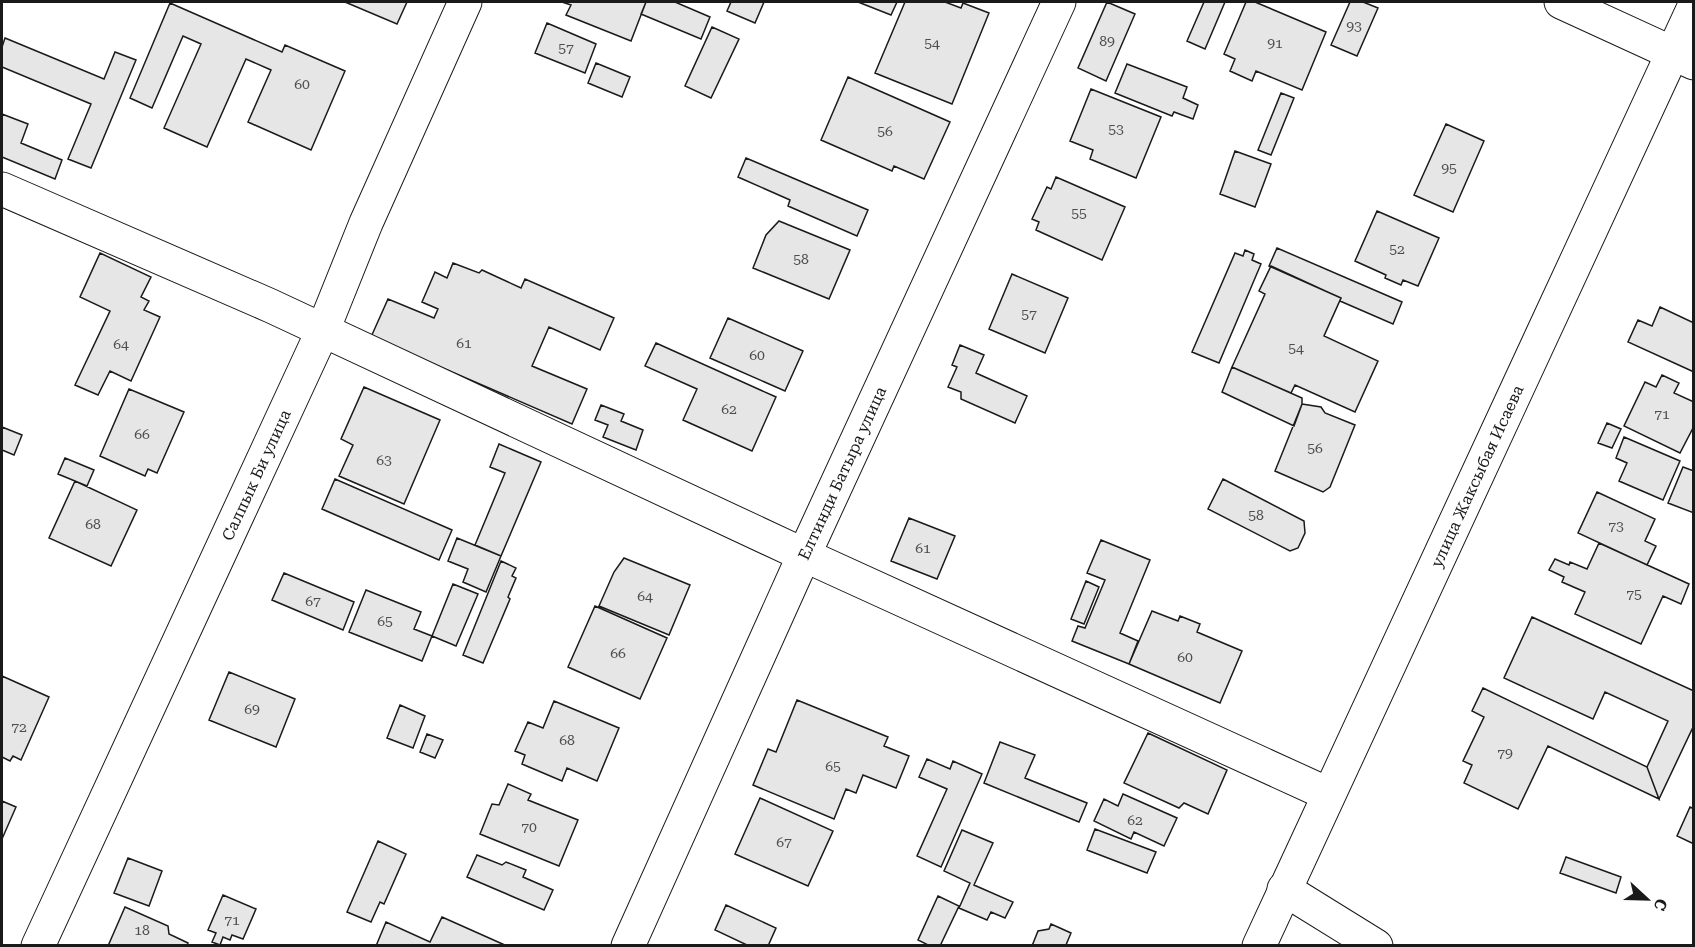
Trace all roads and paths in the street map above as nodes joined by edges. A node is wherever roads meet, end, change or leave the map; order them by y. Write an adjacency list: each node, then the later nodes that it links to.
1 (465, 2): 7 (street, Салпык Би улица)
2 (1059, 2): 8 (street, Елтинди Батыра улица)
3 (1561, 2): 5 (street)
4 (1694, 7): 5 (street, улица Жаксыбая Исаева)
5 (1683, 58): 9 (street, улица Жаксыбая Исаева)
6 (2, 189): 7 (street)
7 (323, 330): 8 (street); 11 (street, Салпык Би улица)
8 (804, 555): 9 (street); 12 (street, Елтинди Батыра улица)
9 (1328, 794): 10 (street, улица Жаксыбая Исаева)
10 (1284, 889): 13 (street, улица Жаксыбая Исаева); 14 (street)
11 (38, 945)
12 (628, 945)
13 (1259, 945)
14 (1376, 945)

